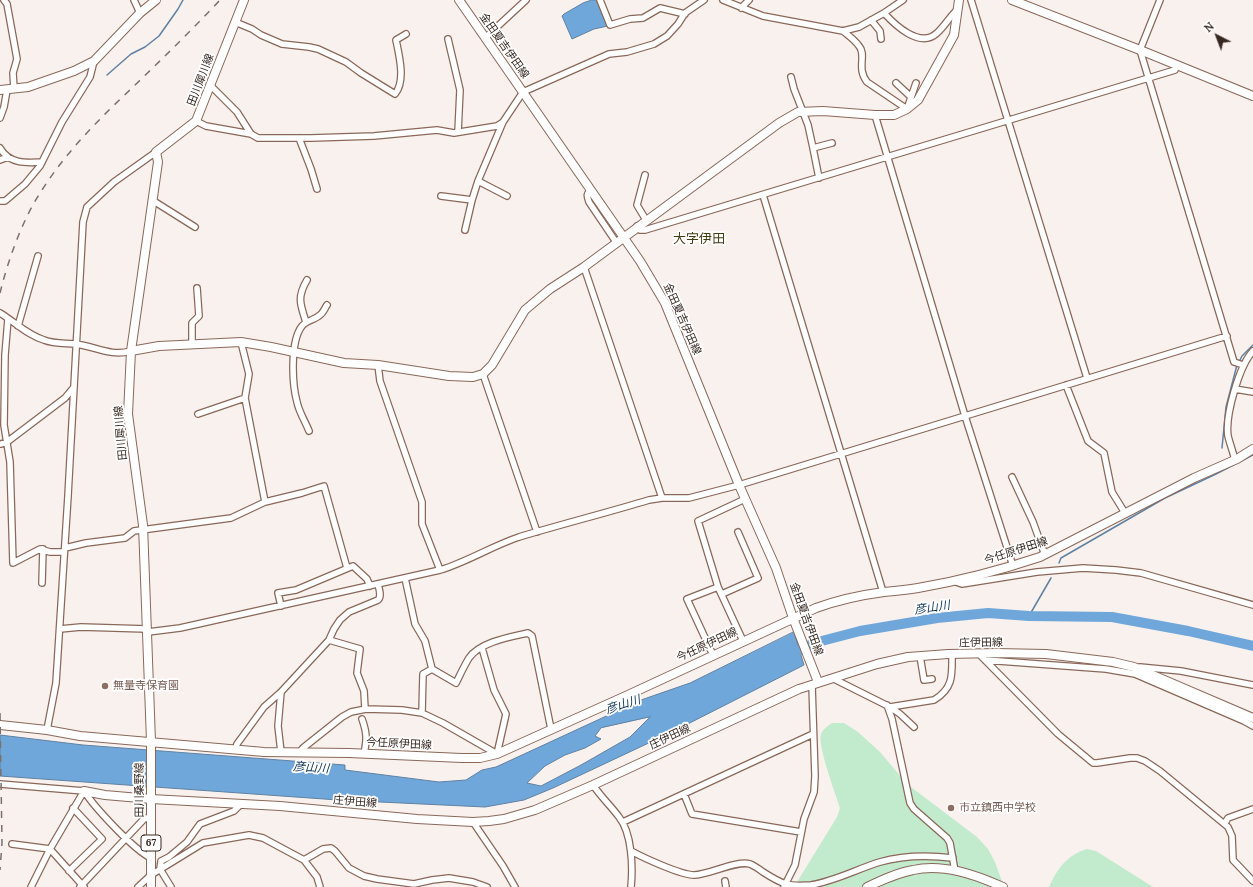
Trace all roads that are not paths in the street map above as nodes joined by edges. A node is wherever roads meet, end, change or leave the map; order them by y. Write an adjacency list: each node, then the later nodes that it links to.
1 (4, 0): 36 (street)
2 (134, 0): 18 (street)
3 (156, 0): 18 (main road)
4 (244, 0): 22 (main road, 田川犀川線)
5 (459, 0): 25 (main road, 金田夏吉伊田線)
6 (526, 0): 25 (street)
7 (600, 0): 20 (street)
8 (702, 0): 20 (street)
9 (723, 0): 16 (street)
10 (749, 0): 16 (street)
11 (902, 0): 19 (street)
12 (959, 0): 17 (main road)
13 (971, 0): 44 (street)
14 (1012, 0): 28 (main road)
15 (1160, 0): 28 (street)
16 (741, 8): 23 (street)
17 (958, 9): 19 (street); 40 (main road)
18 (140, 13): 29 (main road)
19 (884, 13): 21 (street)
20 (685, 14): 37 (street)
21 (871, 20): 23 (street); 27 (street)
22 (235, 22): 24 (street); 35 (main road, 田川犀川線)
23 (843, 31): 40 (street)
24 (406, 34)
25 (485, 38): 37 (main road, 金田夏吉伊田線)
26 (448, 39): 47 (street)
27 (881, 39)
28 (1140, 50): 30 (main road); 32 (street)
29 (94, 61): 36 (main road); 57 (street)
30 (1176, 66): 32 (street); 38 (main road)
31 (791, 77): 41 (street)
32 (1148, 77): 44 (street); 82 (street)
33 (896, 83): 39 (street)
34 (916, 83): 39 (street)
35 (211, 86): 45 (main road, 田川犀川線); 48 (street)
36 (7, 90): 43 (street)
37 (523, 92): 46 (street); 72 (main road, 金田夏吉伊田線)
38 (1253, 96)
39 (911, 98): 40 (street)
40 (907, 109): 42 (main road)
41 (804, 112): 42 (main road); 52 (street); 68 (main road)
42 (875, 115): 55 (street)
43 (0, 118)
44 (1008, 120): 55 (street); 92 (street)
45 (196, 121): 48 (street); 53 (main road, 田川犀川線)
46 (503, 122): 47 (street); 60 (street)
47 (458, 132): 49 (street)
48 (252, 134): 49 (street)
49 (299, 138): 61 (street)
50 (832, 143): 52 (street)
51 (0, 148): 54 (street)
52 (813, 148): 59 (street)
53 (156, 152): 65 (main road, 田川犀川線); 84 (street)
54 (8, 157): 56 (street); 57 (street)
55 (887, 157): 59 (street); 99 (street)
56 (0, 160)
57 (42, 162): 67 (street)
58 (645, 175): 68 (street)
59 (818, 178): 62 (street)
60 (478, 181): 64 (street); 66 (street)
61 (317, 189)
62 (763, 195): 69 (street); 103 (street)
63 (441, 196): 66 (street)
64 (507, 196)
65 (152, 200): 70 (street); 86 (main road, 田川犀川線)
66 (472, 200): 71 (street)
67 (0, 201)
68 (646, 220): 69 (main road)
69 (637, 226): 72 (main road)
70 (195, 227)
71 (465, 230)
72 (620, 239): 74 (main road); 106 (main road, 金田夏吉伊田線)
73 (38, 256): 81 (street)
74 (584, 267): 91 (main road); 107 (street)
75 (307, 280): 80 (street)
76 (197, 288): 85 (street)
77 (327, 305): 80 (street)
78 (0, 313): 79 (street)
79 (8, 319): 81 (street); 101 (street)
80 (306, 322): 87 (street)
81 (18, 326): 84 (street)
82 (1227, 336): 90 (street); 92 (street)
83 (241, 342): 85 (main road); 87 (main road); 97 (street)
84 (76, 344): 86 (street); 94 (street)
85 (192, 344): 86 (main road)
86 (131, 351): 111 (main road, 田川犀川線)
87 (294, 351): 89 (main road); 100 (street)
88 (1252, 354): 90 (street)
89 (378, 365): 91 (main road); 119 (street)
90 (1243, 365): 95 (street)
91 (483, 374): 112 (street)
92 (1087, 378): 93 (street)
93 (1066, 385): 99 (street); 110 (street)
94 (74, 387): 101 (street); 115 (street)
95 (1235, 389): 96 (street); 104 (street)
96 (1253, 392)
97 (245, 398): 98 (street); 109 (street)
98 (198, 414)
99 (966, 416): 103 (street); 117 (street)
100 (309, 431)
101 (4, 443): 114 (street)
102 (1253, 449): 104 (main road, 今任原伊田線)
103 (842, 453): 106 (street); 126 (street)
104 (1235, 460): 110 (main road, 今任原伊田線)
105 (1012, 477): 116 (street)
106 (739, 485): 107 (street); 108 (main road, 金田夏吉伊田線)
107 (662, 498): 112 (street)
108 (745, 499): 125 (street); 130 (main road, 金田夏吉伊田線)
109 (265, 502): 111 (street); 118 (street)
110 (1125, 513): 116 (main road, 今任原伊田線)
111 (143, 530): 115 (street); 132 (main road, 田川犀川線)
112 (537, 532): 119 (street)
113 (738, 532): 127 (street)
114 (43, 549): 115 (street); 122 (street)
115 (65, 550): 131 (street)
116 (1044, 555): 117 (main road, 今任原伊田線)
117 (1013, 566): 121 (main road, 今任原伊田線)
118 (346, 568): 124 (street); 129 (street)
119 (440, 570): 120 (street)
120 (405, 578): 123 (street); 142 (street)
121 (953, 581): 126 (main road, 今任原伊田線); 128 (street)
122 (42, 583)
123 (378, 584): 124 (street); 133 (street)
124 (370, 586): 129 (street)
125 (718, 587): 127 (street); 138 (street)
126 (883, 592): 130 (main road, 今任原伊田線)
127 (722, 594): 134 (street)
128 (1253, 605)
129 (281, 606): 132 (street)
130 (793, 618): 134 (main road, 今任原伊田線); 145 (main road, 金田夏吉伊田線)
131 (60, 629): 132 (street); 157 (street)
132 (148, 630): 159 (main road, 田川犀川線)
133 (330, 640): 147 (street); 149 (street)
134 (743, 641): 138 (main road, 今任原伊田線)
135 (482, 648): 142 (street); 156 (street); 164 (street)
136 (978, 653): 137 (main road, 庄伊田線); 140 (street); 141 (main road, 庄伊田線)
137 (952, 654): 139 (main road, 庄伊田線); 148 (street)
138 (713, 655): 156 (main road, 今任原伊田線)
139 (920, 656): 143 (main road, 庄伊田線); 144 (street)
140 (985, 660): 154 (street); 176 (street)
141 (1134, 667): 146 (street); 152 (main road, 庄伊田線)
142 (432, 669): 150 (street)
143 (832, 678): 145 (main road, 庄伊田線); 148 (street)
144 (932, 679)
145 (816, 681): 158 (street); 166 (main road, 庄伊田線)
146 (1253, 686)
147 (280, 692): 160 (street); 161 (street)
148 (888, 706): 155 (street); 183 (street)
149 (365, 709): 150 (street); 162 (street)
150 (422, 713): 164 (street)
151 (362, 718): 163 (street)
152 (1253, 718)
153 (0, 725): 157 (main road)
154 (1253, 726)
155 (914, 727)
156 (551, 729): 164 (main road, 今任原伊田線)
157 (47, 730): 159 (main road)
158 (813, 734): 168 (street); 177 (street)
159 (151, 741): 160 (main road, 今任原伊田線); 169 (main road, 田川桑野線 / 67)
160 (235, 750): 161 (main road, 今任原伊田線)
161 (281, 752): 162 (main road, 今任原伊田線)
162 (300, 752): 163 (main road, 今任原伊田線)
163 (364, 754): 164 (main road, 今任原伊田線)
164 (497, 754)
165 (0, 784): 167 (street)
166 (593, 785): 174 (main road, 庄伊田線); 175 (street)
167 (84, 791): 169 (main road, 庄伊田線); 171 (street); 178 (street)
168 (684, 794): 175 (street); 177 (street)
169 (151, 799): 170 (main road, 庄伊田線); 173 (main road, 田川桑野線 / 67)
170 (241, 804): 174 (main road, 庄伊田線); 185 (street)
171 (73, 808): 180 (street); 186 (street)
172 (1253, 809): 176 (street)
173 (151, 817): 178 (street); 182 (main road, 田川桑野線 / 67)
174 (473, 822): 198 (street)
175 (623, 822): 181 (street)
176 (1225, 823): 189 (street)
177 (801, 832): 191 (street)
178 (126, 838): 182 (street); 190 (street)
179 (12, 844): 180 (street)
180 (50, 849): 186 (street); 192 (street)
181 (631, 851): 191 (street); 199 (street)
182 (151, 858): 188 (main road, 田川桑野線 / 67)
183 (953, 858): 187 (street); 191 (street)
184 (304, 860): 185 (street); 196 (street); 197 (street)
185 (160, 869): 188 (street); 195 (street)
186 (69, 870): 190 (street)
187 (955, 871): 200 (main road); 201 (main road)
188 (151, 875): 193 (street); 194 (main road, 田川桑野線 / 67)
189 (1253, 882)
190 (82, 886)
191 (784, 886)
192 (31, 887)
193 (138, 887)
194 (151, 887)
195 (170, 887)
196 (320, 887)
197 (487, 887)
198 (515, 887)
199 (631, 887)
200 (867, 887)
201 (1003, 887)

